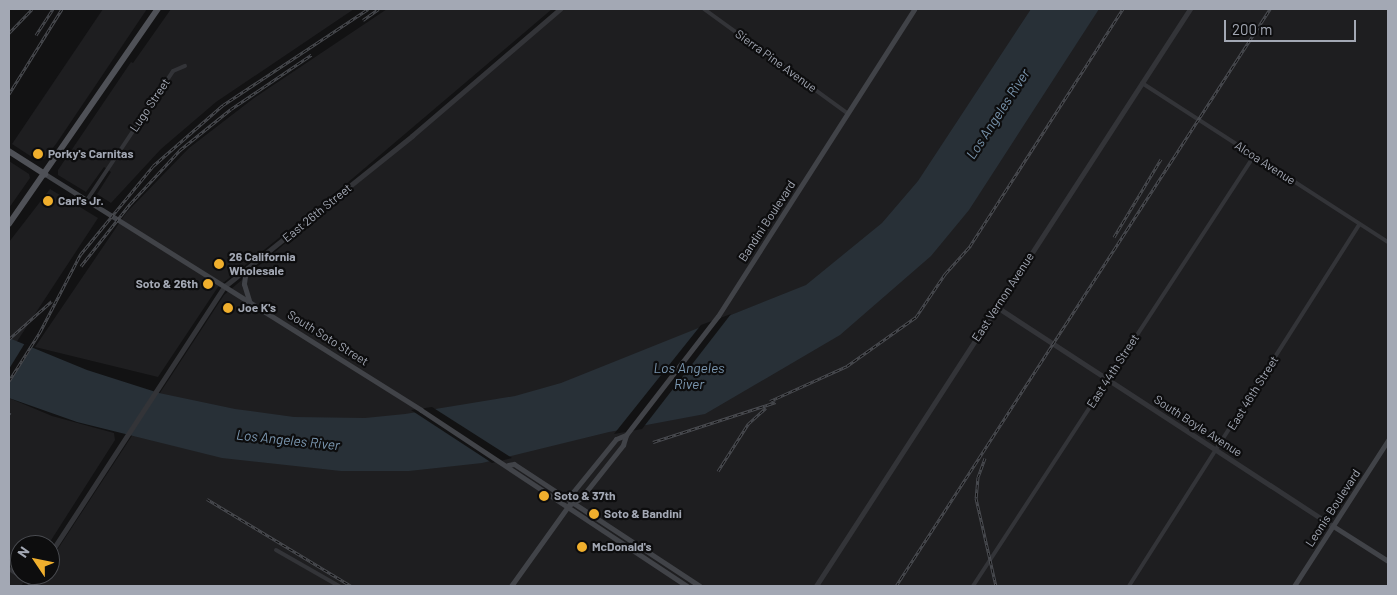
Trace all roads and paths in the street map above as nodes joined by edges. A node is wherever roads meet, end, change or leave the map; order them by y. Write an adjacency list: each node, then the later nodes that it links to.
1 (158, 9): 11 (main road)
2 (560, 9): 16 (street, East 26th Street)
3 (704, 9): 8 (street, Sierra Pine Avenue)
4 (914, 9): 8 (main road, Bandini Boulevard)
5 (1190, 9): 7 (street, East Vernon Avenue)
6 (185, 66): 12 (street, Lugo Street)
7 (1142, 83): 10 (street, Alcoa Avenue); 19 (street, East Vernon Avenue)
8 (847, 113): 21 (main road, Bandini Boulevard)
9 (9, 151): 11 (main road, South Soto Street)
10 (1254, 156): 14 (street, Alcoa Avenue); 20 (street, East 44th Street)
11 (45, 174): 12 (main road, South Soto Street); 13 (main road)
12 (87, 200): 17 (main road, South Soto Street)
13 (9, 224)
14 (1360, 224): 15 (street, Alcoa Avenue); 23 (street, East 46th Street)
15 (1388, 242)
16 (246, 270): 17 (street, East 26th Street); 18 (main road)
17 (225, 286): 18 (main road, South Soto Street); 26 (street, East 26th Street)
18 (249, 300): 24 (main road, South Soto Street)
19 (997, 307): 20 (street, South Boyle Avenue); 33 (street, East Vernon Avenue)
20 (1107, 379): 23 (street, South Boyle Avenue); 34 (street, East 44th Street)
21 (626, 435): 24 (main road, Bandini Boulevard); 24 (main road, Bandini Boulevard)
22 (1388, 440): 25 (main road, Leonis Boulevard)
23 (1217, 450): 25 (street, South Boyle Avenue); 35 (street, East 46th Street)
24 (570, 504): 30 (main road); 31 (main road, South Soto Street); 32 (main road, South Soto Street)
25 (1333, 526): 28 (main road, South Boyle Avenue); 36 (main road, Leonis Boulevard)
26 (60, 538)
27 (276, 550): 29 (street)
28 (1388, 561)
29 (339, 586)
30 (511, 586)
31 (687, 586)
32 (698, 586)
33 (816, 586)
34 (972, 586)
35 (1129, 586)
36 (1294, 586)

